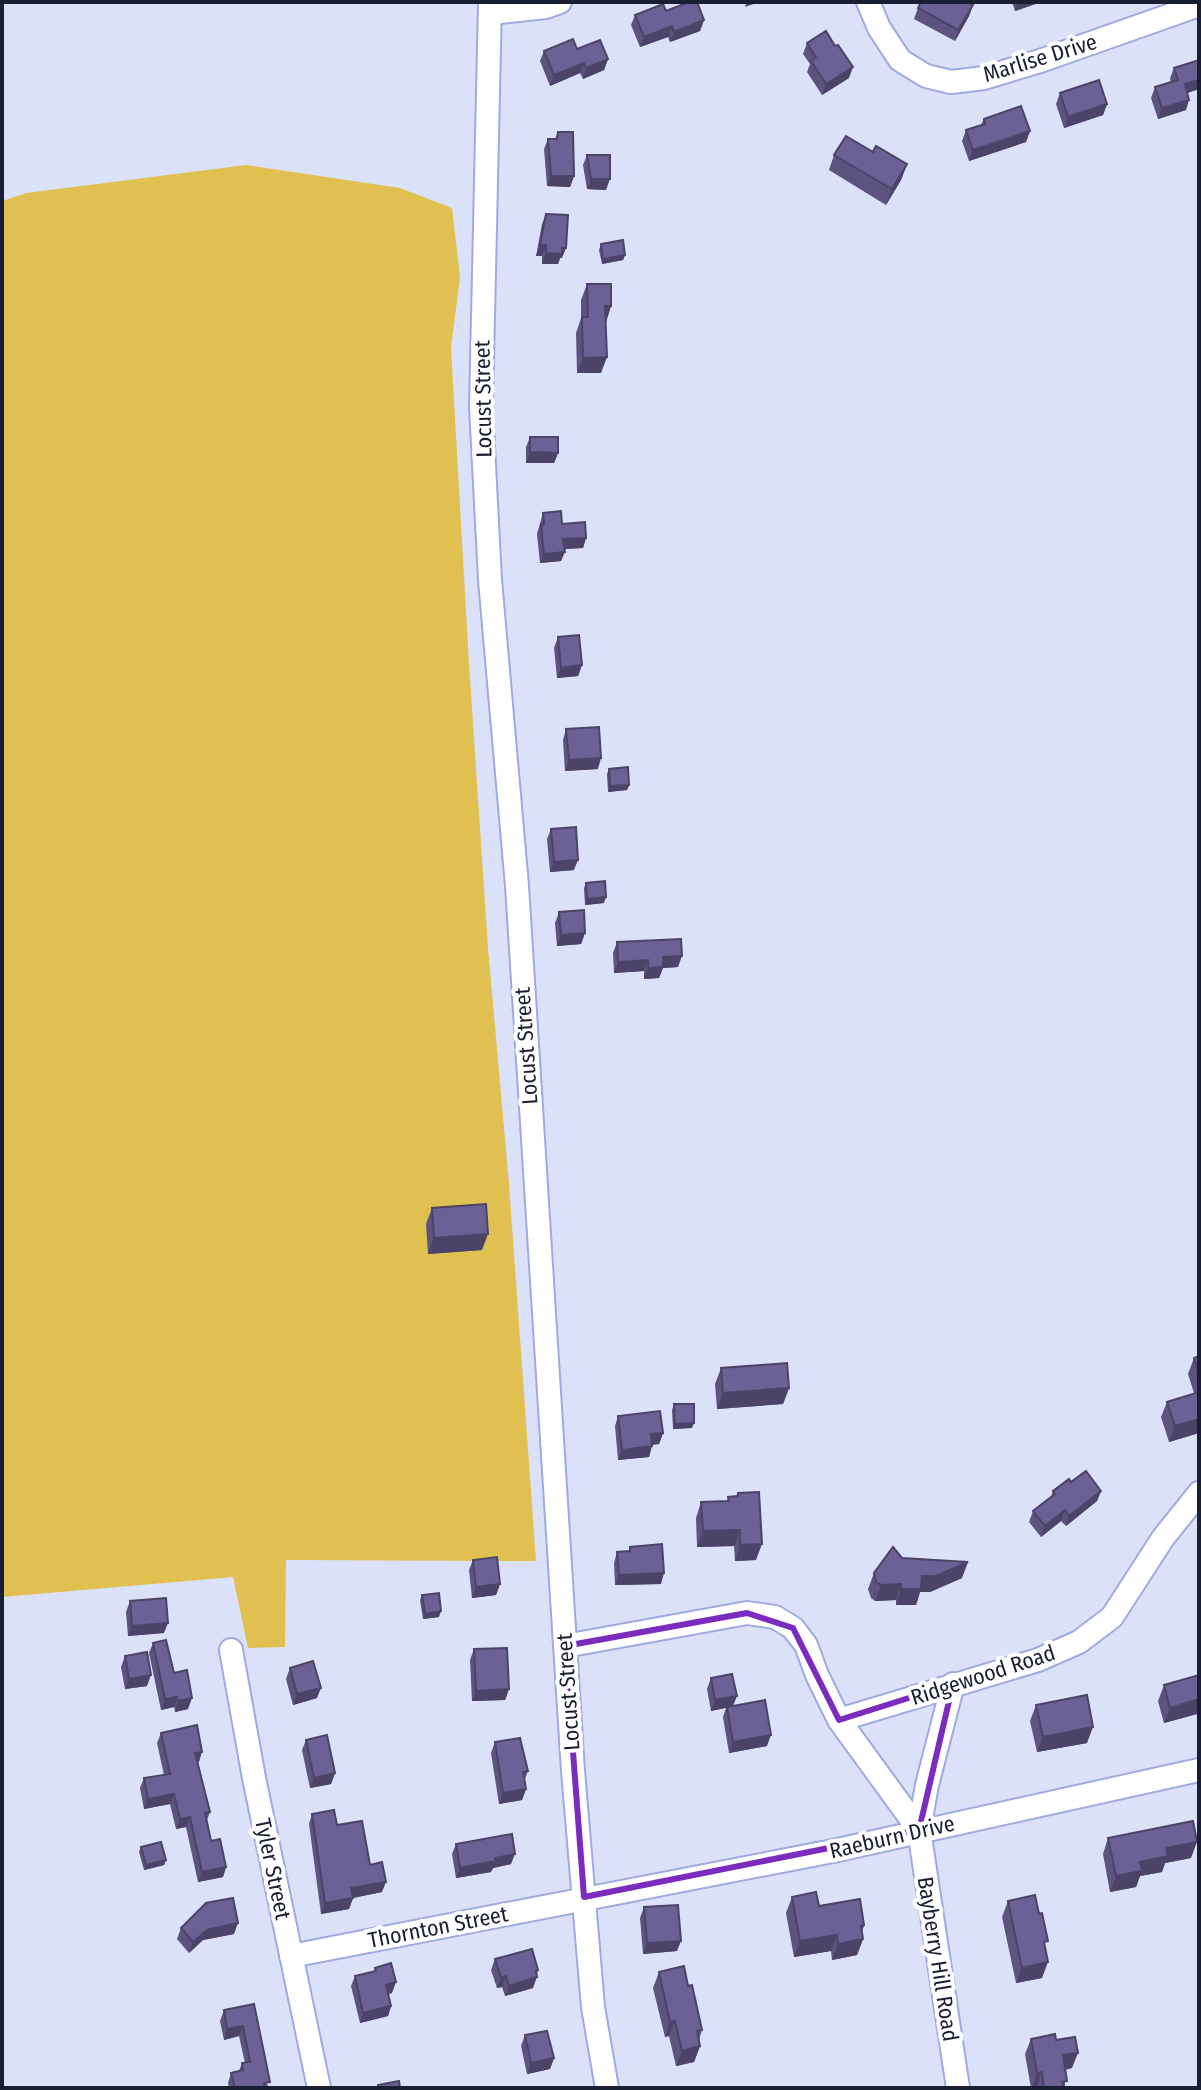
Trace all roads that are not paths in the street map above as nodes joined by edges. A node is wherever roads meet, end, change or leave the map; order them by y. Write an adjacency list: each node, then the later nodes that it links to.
1 (560, 2): 4 (street)
2 (868, 2): 3 (street, Marlise Drive)
3 (1199, 5)
4 (491, 8): 6 (street, Locust Street)
5 (1199, 1493): 8 (street, Ridgewood Road)
6 (565, 1646): 9 (street, Bayberry Hill Road); 12 (street, Locust Street)
7 (231, 1650): 13 (street, Tyler Street)
8 (953, 1684): 9 (street, Ridgewood Road); 11 (street, Bayberry Hill Road)
9 (839, 1720): 11 (street, Bayberry Hill Road)
10 (1199, 1770): 11 (street, Raeburn Drive)
11 (919, 1830): 12 (street, Raeburn Drive); 16 (street, Bayberry Hill Road)
12 (584, 1897): 13 (street, Thornton Street); 15 (street, Locust Street)
13 (291, 1956): 14 (street, Tyler Street)
14 (319, 2088)
15 (607, 2088)
16 (958, 2088)

